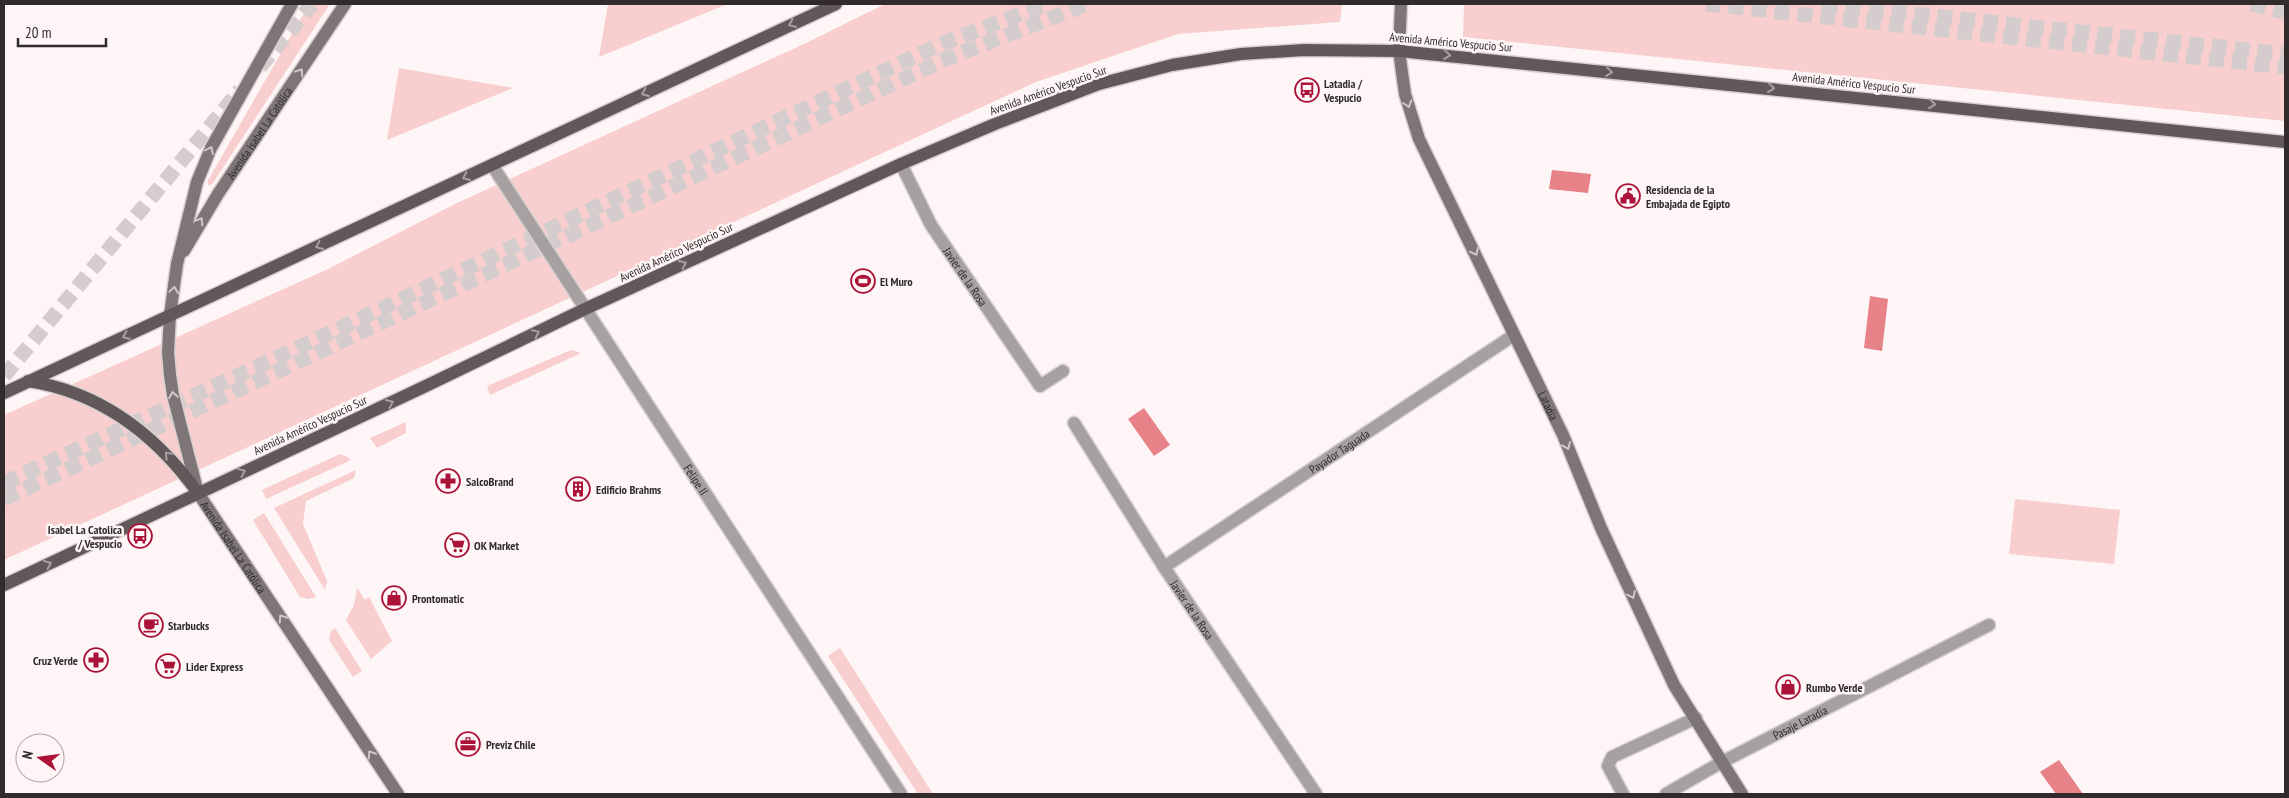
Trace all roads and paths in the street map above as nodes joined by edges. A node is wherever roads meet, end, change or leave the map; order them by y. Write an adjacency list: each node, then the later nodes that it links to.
1 (292, 4): 9 (main road, Avenida Isabel La Católica, one-way to 1)
2 (345, 4): 9 (main road, Avenida Isabel La Católica, one-way to 2)
3 (836, 4): 8 (main road, one-way to 8)
4 (1401, 4): 5 (main road, Latadía)
5 (1399, 50): 6 (main road, Avenida Américo Vespucio Sur, one-way to 6); 7 (main road, Avenida Américo Vespucio Sur); 12 (main road, Latadía, one-way to 12)
6 (2285, 142)
7 (902, 164): 10 (main road, Avenida Américo Vespucio Sur, one-way to 7); 13 (street, Javier de la Rosa)
8 (492, 165): 10 (street, Felipe II); 11 (main road, one-way to 11)
9 (177, 264): 11 (main road, Avenida Isabel La Católica, one-way to 9)
10 (585, 309): 17 (main road, Avenida Américo Vespucio Sur, one-way to 10); 24 (street, Felipe II)
11 (170, 316): 14 (main road, one-way to 14); 17 (main road, Avenida Isabel La Católica, one-way to 11)
12 (1514, 335): 18 (street, Payador Taguada); 21 (main road, Latadía, one-way to 21)
13 (1063, 371)
14 (28, 381): 15 (main road); 17 (main road, one-way to 14)
15 (4, 392)
16 (1074, 423): 18 (street, Javier de la Rosa)
17 (198, 493): 19 (main road, Avenida Américo Vespucio Sur, one-way to 17); 23 (main road, Avenida Isabel La Católica, one-way to 17)
18 (1164, 567): 25 (street, Javier de la Rosa)
19 (4, 585)
20 (1988, 625): 22 (street, Pasaje Latadía)
21 (1696, 718): 22 (main road, Latadía); 26 (street)
22 (1722, 762): 27 (street, Pasaje Latadía); 28 (main road, Latadía)
23 (398, 794)
24 (900, 794)
25 (1316, 794)
26 (1624, 794)
27 (1666, 794)
28 (1742, 794)

